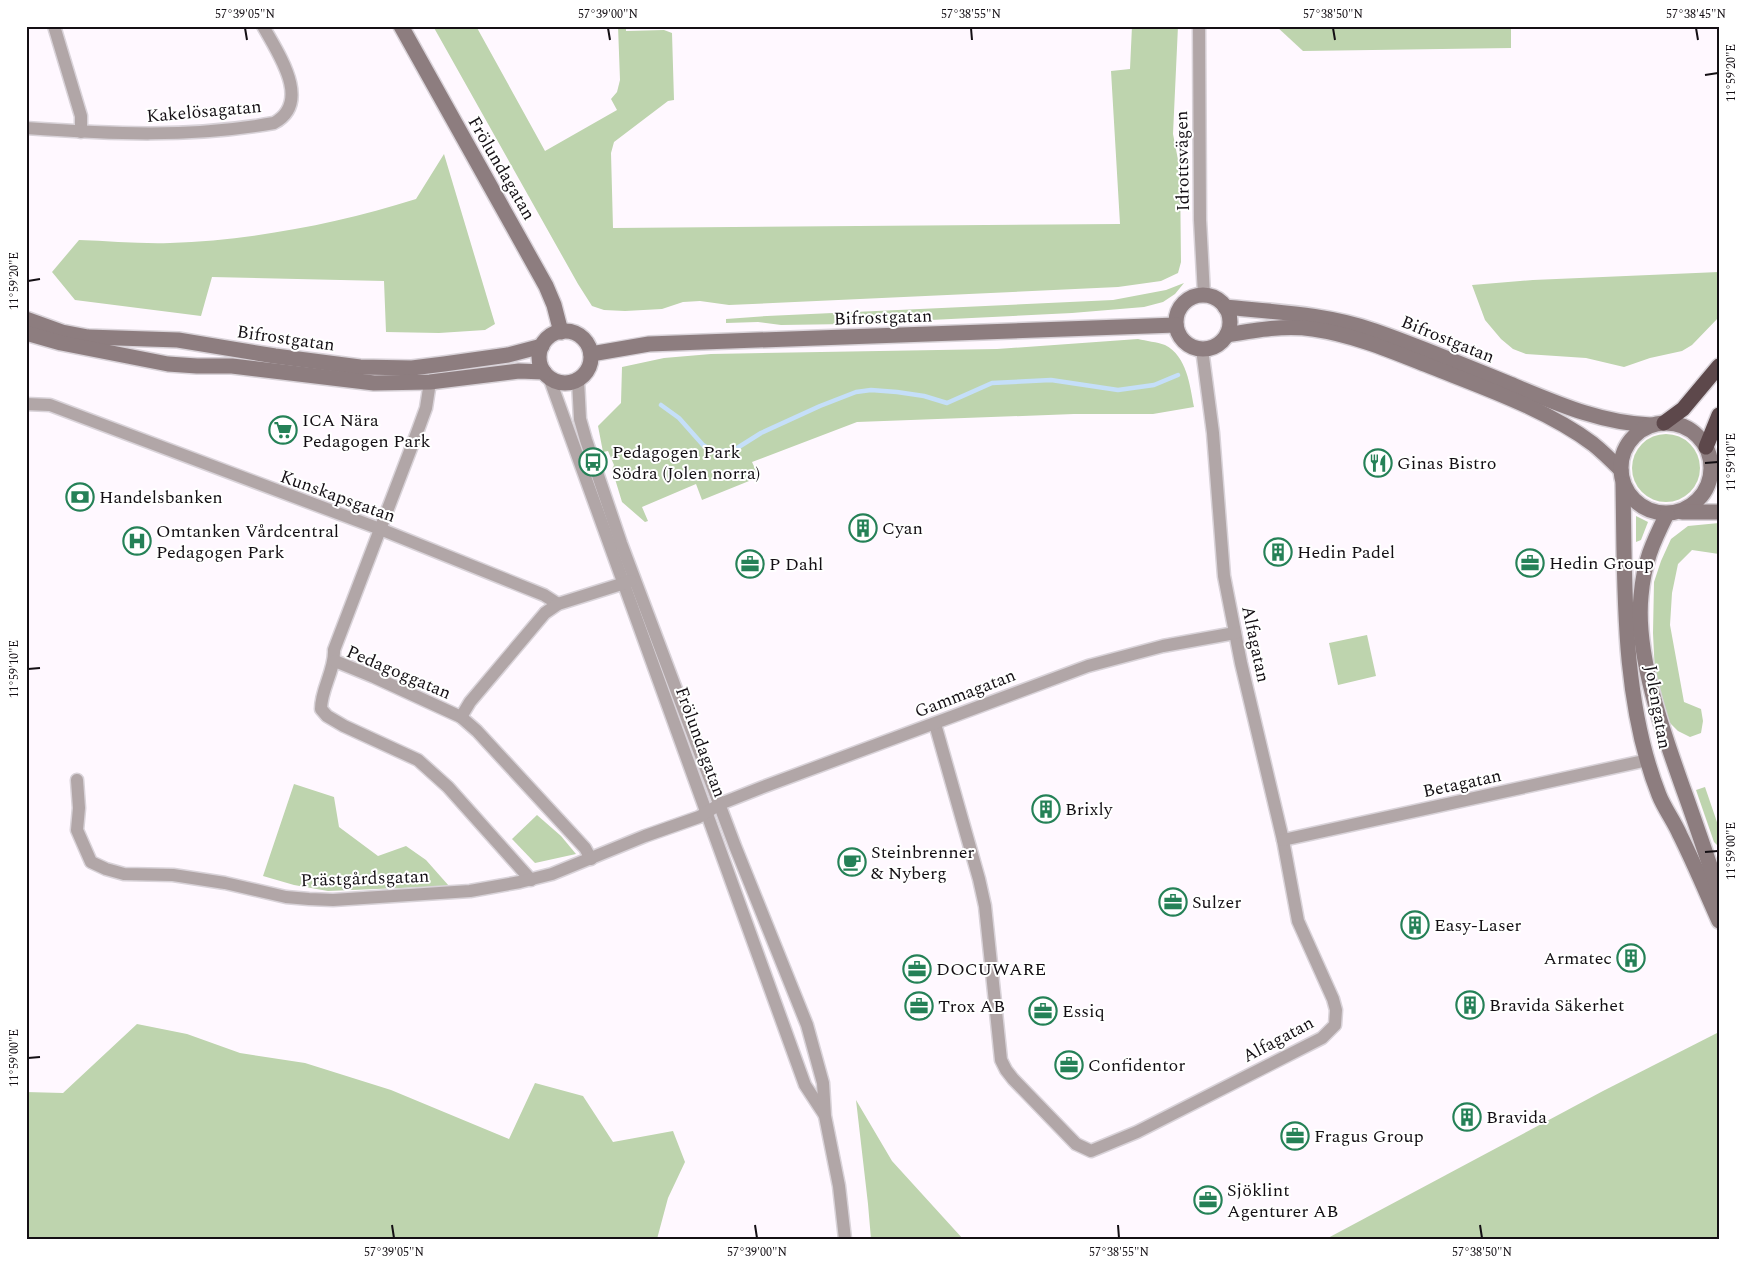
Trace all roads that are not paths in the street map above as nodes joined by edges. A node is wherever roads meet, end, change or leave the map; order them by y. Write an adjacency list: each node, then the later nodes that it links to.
1 (54, 26): 6 (street)
2 (263, 26): 6 (street, Kakelösagatan)
3 (401, 26): 11 (main road, Frölundagatan)
4 (1199, 26): 7 (street, Idrottsvägen)
5 (26, 128): 6 (street, Kakelösagatan)
6 (81, 132)
7 (1204, 295): 8 (main road, Bifrostgatan); 10 (main road)
8 (1226, 307): 13 (main road); 23 (main road, Bifrostgatan)
9 (26, 319): 14 (main road, Bifrostgatan)
10 (1176, 325): 15 (main road); 16 (main road, Bifrostgatan)
11 (561, 332): 14 (main road, Bifrostgatan); 16 (main road)
12 (26, 333): 20 (main road, Bifrostgatan)
13 (1227, 335): 15 (main road, Bifrostgatan); 26 (main road, Bifrostgatan)
14 (542, 346): 18 (main road)
15 (1202, 350): 32 (street, Alfagatan)
16 (591, 354): 19 (main road)
17 (1719, 366): 23 (highway)
18 (546, 374): 19 (main road, Bifrostgatan); 20 (main road, Bifrostgatan); 30 (street, Frölundagatan)
19 (578, 380): 30 (street, Frölundagatan)
20 (430, 382): 29 (street)
21 (26, 404): 29 (street, Kunskapsgatan)
22 (1719, 415): 24 (highway)
23 (1658, 424): 24 (main road, Bifrostgatan); 26 (main road)
24 (1706, 447): 25 (main road, Bifrostgatan)
25 (1715, 468): 28 (main road, Bifrostgatan)
26 (1622, 477): 28 (main road, Bifrostgatan); 36 (main road, Jolengatan)
27 (1719, 512): 28 (main road)
28 (1674, 513): 42 (main road, Jolengatan)
29 (380, 530): 31 (street, Kunskapsgatan); 33 (street)
30 (630, 582): 31 (street); 38 (street, Frölundagatan)
31 (558, 604): 34 (street)
32 (1235, 633): 35 (street, Gammagatan); 39 (street, Alfagatan)
33 (335, 661): 34 (street, Pedagoggatan); 41 (street, Pedagoggatan)
34 (461, 717): 40 (street, Pedagoggatan)
35 (935, 724): 38 (street, Gammagatan); 39 (street, Alfagatan)
36 (1648, 760): 39 (street, Betagatan); 43 (main road, Jolengatan)
37 (77, 780): 41 (street, Prästgårdsgatan)
38 (714, 808): 40 (street, Prästgårdsgatan); 44 (street, Frölundagatan); 44 (street, Frölundagatan)
39 (1283, 840)
40 (590, 859): 41 (street, Prästgårdsgatan)
41 (531, 880)
42 (1719, 891)
43 (1719, 921)
44 (825, 1116): 45 (street, Frölundagatan)
45 (844, 1239)

